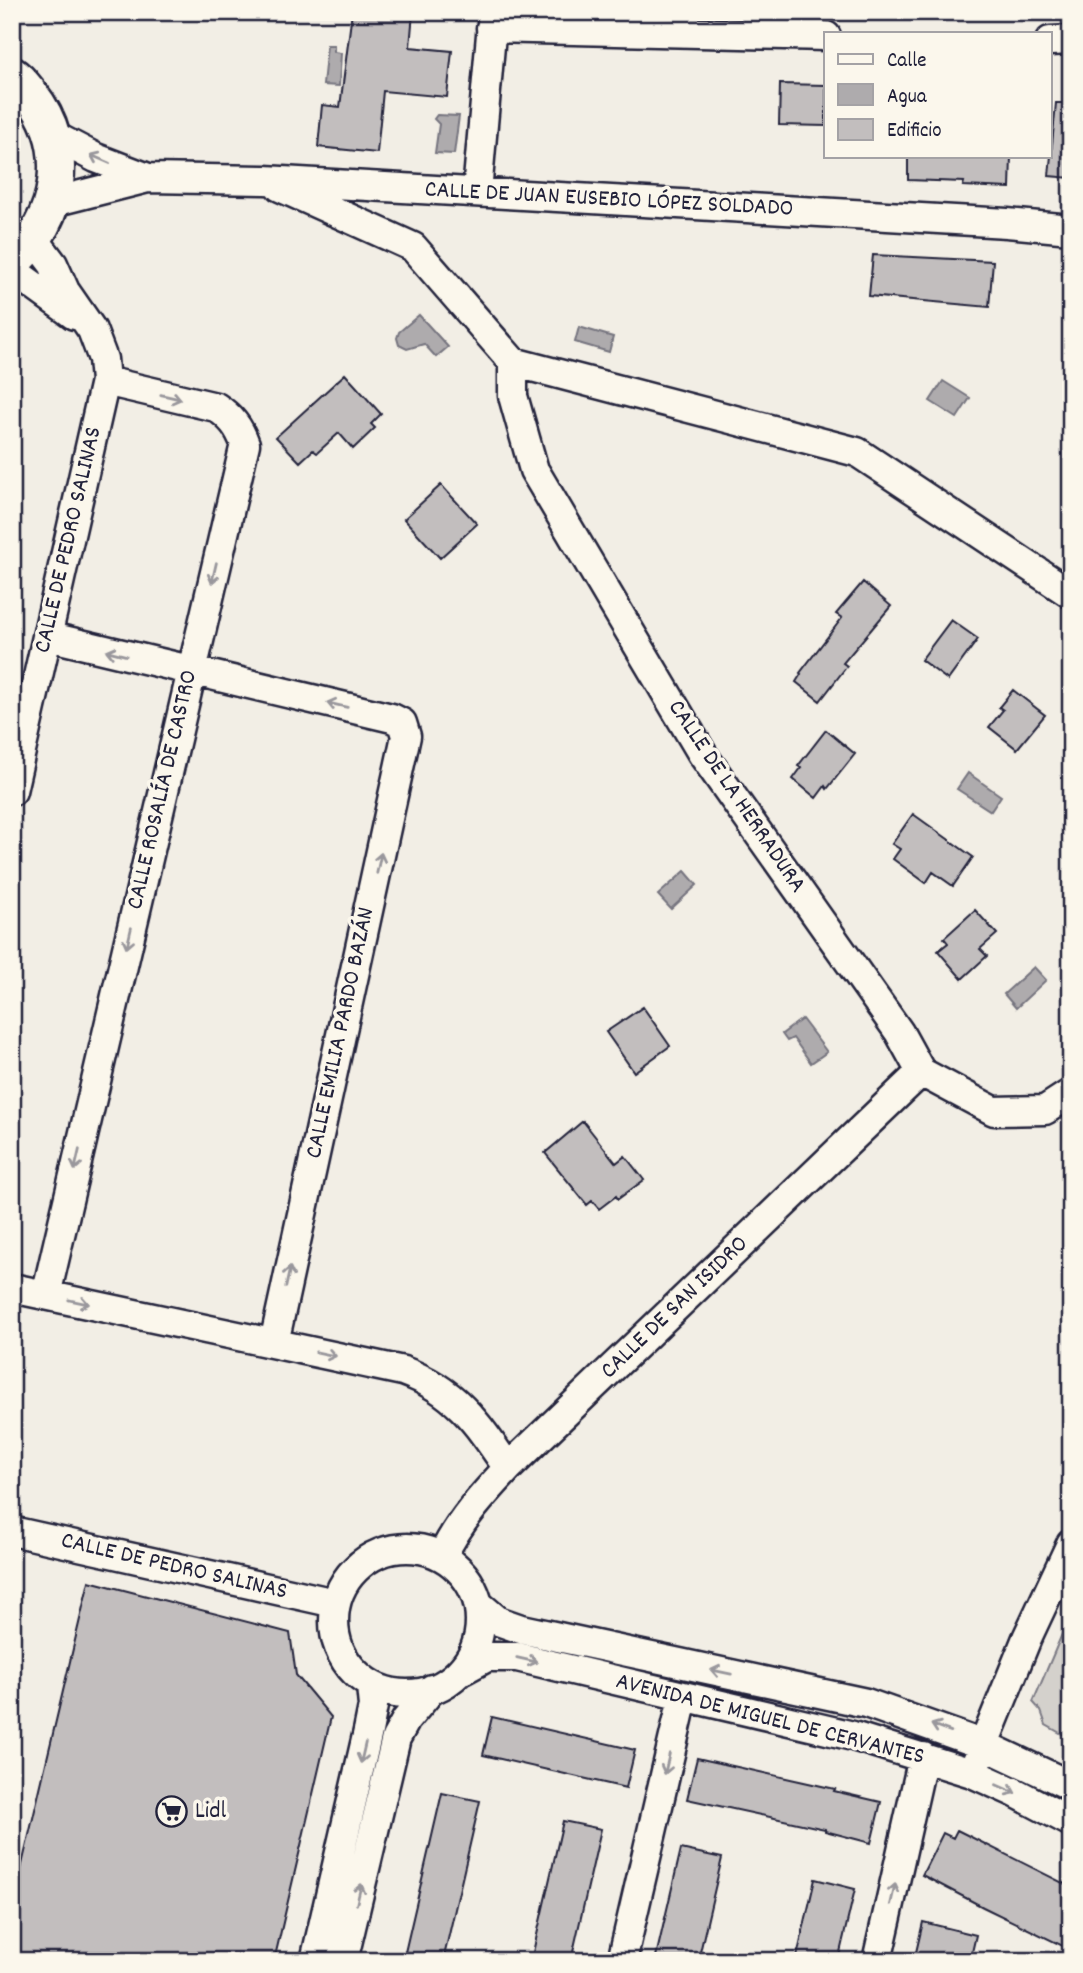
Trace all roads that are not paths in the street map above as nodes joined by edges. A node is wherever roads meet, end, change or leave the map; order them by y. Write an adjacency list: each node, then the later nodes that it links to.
1 (492, 20): 2 (street); 9 (street)
2 (824, 36)
3 (1071, 40): 4 (street)
4 (1052, 41)
5 (12, 75): 6 (main road)
6 (54, 135): 7 (street, CALLE DE JUAN EUSEBIO LÓPEZ SOLDADO, one-way to 6); 10 (main road)
7 (148, 178): 8 (street, CALLE DE JUAN EUSEBIO LÓPEZ SOLDADO); 10 (street, CALLE DE JUAN EUSEBIO LÓPEZ SOLDADO)
8 (265, 180): 9 (street, CALLE DE JUAN EUSEBIO LÓPEZ SOLDADO); 15 (street)
9 (477, 192): 11 (street, CALLE DE JUAN EUSEBIO LÓPEZ SOLDADO)
10 (53, 202): 12 (main road)
11 (1071, 229)
12 (23, 250): 14 (street, CALLE DE PEDRO SALINAS)
13 (12, 270): 14 (street)
14 (92, 330): 16 (street, CALLE DE PEDRO SALINAS)
15 (513, 362): 17 (street); 21 (street, CALLE DE LA HERRADURA)
16 (105, 381): 18 (street, CALLE DE PEDRO SALINAS); 19 (street, CALLE ROSALÍA DE CASTRO, one-way to 19)
17 (1071, 594)
18 (47, 636): 19 (street, one-way to 18); 20 (street, CALLE DE PEDRO SALINAS)
19 (190, 671): 24 (street, CALLE ROSALÍA DE CASTRO, one-way to 24); 25 (street, CALLE EMILIA PARDO BAZÁN, one-way to 19)
20 (12, 791)
21 (921, 1072): 22 (street); 26 (street, CALLE DE SAN ISIDRO)
22 (1071, 1093)
23 (12, 1288): 24 (street)
24 (46, 1295): 25 (street, one-way to 25)
25 (274, 1343): 26 (street, one-way to 26)
26 (508, 1468): 29 (street, CALLE DE SAN ISIDRO)
27 (12, 1531): 30 (street, CALLE DE PEDRO SALINAS)
28 (1071, 1544): 36 (street)
29 (443, 1555): 30 (street); 31 (street)
30 (335, 1603): 33 (street)
31 (478, 1604): 32 (street); 36 (street, AVENIDA DE MIGUEL DE CERVANTES, one-way to 31)
32 (463, 1670): 34 (street); 35 (street, AVENIDA DE MIGUEL DE CERVANTES, one-way to 35)
33 (371, 1686): 34 (street); 41 (street, one-way to 41)
34 (432, 1689): 42 (street, one-way to 34)
35 (683, 1698): 37 (street, AVENIDA DE MIGUEL DE CERVANTES); 43 (street, one-way to 43)
36 (985, 1745): 38 (street); 39 (street, AVENIDA DE MIGUEL DE CERVANTES)
37 (923, 1757): 38 (street, AVENIDA DE MIGUEL DE CERVANTES); 44 (street, one-way to 37)
38 (972, 1773): 40 (street, AVENIDA DE MIGUEL DE CERVANTES, one-way to 40)
39 (1071, 1786)
40 (1071, 1822)
41 (315, 1961)
42 (343, 1961)
43 (622, 1961)
44 (877, 1961)

